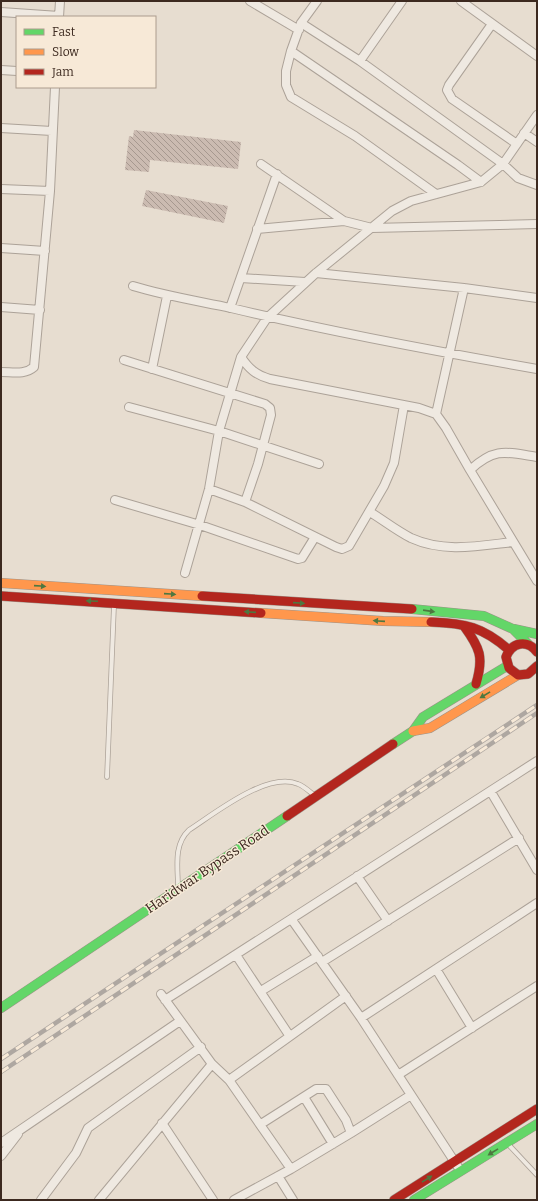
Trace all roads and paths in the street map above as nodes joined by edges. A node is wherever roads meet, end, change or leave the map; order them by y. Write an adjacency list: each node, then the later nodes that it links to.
1 (60, 1): 7 (street)
2 (317, 1): 9 (street)
3 (402, 1): 12 (street)
4 (461, 1): 8 (street)
5 (254, 2): 9 (street)
6 (1, 12): 7 (street)
7 (59, 16)
8 (492, 24): 11 (street); 21 (street)
9 (300, 27): 10 (street); 12 (street)
10 (291, 51): 25 (street); 29 (street)
11 (537, 56)
12 (360, 61): 23 (street)
13 (1, 70): 14 (street)
14 (16, 71)
15 (55, 88): 18 (street)
16 (537, 115): 19 (street)
17 (1, 128): 18 (street)
18 (52, 131): 28 (street)
19 (524, 133): 20 (street); 21 (street)
20 (537, 142)
21 (516, 144): 23 (street)
22 (261, 164): 24 (street)
23 (503, 164): 25 (street); 26 (street)
24 (277, 174): 30 (street); 33 (street)
25 (481, 182): 29 (street)
26 (537, 185)
27 (1, 189): 28 (street)
28 (50, 191): 35 (street)
29 (436, 194): 32 (street)
30 (344, 221): 32 (street); 33 (street)
31 (537, 224): 32 (street)
32 (372, 228): 36 (street)
33 (257, 229): 37 (street)
34 (1, 248): 35 (street)
35 (45, 251): 45 (street)
36 (316, 273): 38 (street); 40 (street)
37 (241, 278): 38 (street); 44 (street)
38 (305, 282): 46 (street)
39 (133, 286): 41 (street)
40 (464, 288): 42 (street); 47 (street)
41 (167, 296): 44 (street); 50 (street)
42 (537, 298)
43 (1, 307): 45 (street)
44 (230, 308): 46 (street)
45 (40, 310): 52 (street)
46 (267, 318): 47 (street); 48 (street)
47 (450, 354): 51 (street); 56 (street)
48 (241, 357): 53 (street); 54 (street)
49 (124, 360): 50 (street)
50 (152, 369): 53 (street)
51 (537, 369)
52 (1, 372)
53 (230, 394): 57 (street); 58 (street)
54 (404, 405): 56 (street); 65 (street)
55 (129, 408): 57 (street)
56 (436, 414): 61 (street)
57 (219, 431): 58 (street); 62 (street)
58 (263, 445): 60 (street); 64 (street)
59 (537, 457): 61 (street)
60 (319, 464)
61 (470, 470): 68 (street)
62 (209, 489): 64 (street); 66 (street)
63 (115, 500): 66 (street)
64 (245, 502): 67 (street)
65 (370, 512): 67 (street); 68 (street)
66 (200, 525): 67 (street); 69 (street)
67 (315, 537)
68 (513, 542): 70 (street)
69 (185, 573)
70 (537, 581)
71 (1, 583): 75 (main road, one-way to 75)
72 (1, 596): 73 (main road, one-way to 72)
73 (114, 602): 74 (main road, one-way to 73); 86 (lane)
74 (464, 626): 78 (main road); 83 (main road)
75 (513, 629): 76 (main road); 77 (main road)
76 (537, 634)
77 (532, 643): 78 (main road); 79 (main road)
78 (509, 650): 80 (main road)
79 (537, 652)
80 (507, 666): 82 (main road); 83 (main road, Haridwar Bypass Road)
81 (535, 673): 82 (main road)
82 (518, 675): 84 (main road, Haridwar Bypass Road, one-way to 84)
83 (476, 684): 84 (main road, Haridwar Bypass Road)
84 (413, 730): 88 (main road, Haridwar Bypass Road)
85 (537, 761): 87 (street)
86 (107, 777)
87 (491, 792): 89 (street); 91 (street)
88 (315, 797): 92 (main road, Haridwar Bypass Road); 92 (lane)
89 (518, 838): 90 (street); 95 (street)
90 (537, 870)
91 (357, 876): 94 (street); 95 (street)
92 (178, 888): 102 (main road, Haridwar Bypass Road)
93 (537, 903): 98 (street)
94 (292, 920): 96 (street); 97 (street)
95 (388, 921): 97 (street)
96 (236, 955): 100 (street); 104 (street)
97 (320, 959): 100 (street); 101 (street)
98 (436, 969): 103 (street); 105 (street)
99 (537, 986): 105 (street)
100 (261, 991): 106 (street)
101 (346, 996): 103 (street); 106 (street)
102 (1, 1008)
103 (361, 1018): 109 (street)
104 (180, 1021): 107 (street); 117 (street)
105 (472, 1028): 109 (street)
106 (289, 1036): 110 (street)
107 (201, 1047): 108 (street); 129 (street)
108 (212, 1064): 110 (street); 115 (street)
109 (398, 1075): 111 (street)
110 (229, 1080): 116 (street)
111 (411, 1095): 118 (street); 124 (street)
112 (304, 1097): 116 (street); 118 (street); 122 (street)
113 (533, 1111): 114 (street); 119 (main road)
114 (537, 1123): 121 (main road)
115 (162, 1124): 130 (street); 131 (street)
116 (261, 1124): 125 (street)
117 (22, 1128): 120 (street); 123 (street)
118 (351, 1133): 122 (street)
119 (498, 1135): 121 (lane); 124 (main road)
120 (1, 1142)
121 (508, 1143): 126 (main road, one-way to 126); 127 (lane)
122 (333, 1144): 125 (street)
123 (1, 1156)
124 (456, 1162): 126 (street); 134 (main road, one-way to 124)
125 (291, 1169): 128 (street)
126 (460, 1172): 135 (main road)
127 (537, 1175)
128 (278, 1176): 132 (street); 133 (street)
129 (41, 1200)
130 (99, 1200)
131 (213, 1200)
132 (234, 1200)
133 (293, 1200)
134 (394, 1200)
135 (414, 1200)

